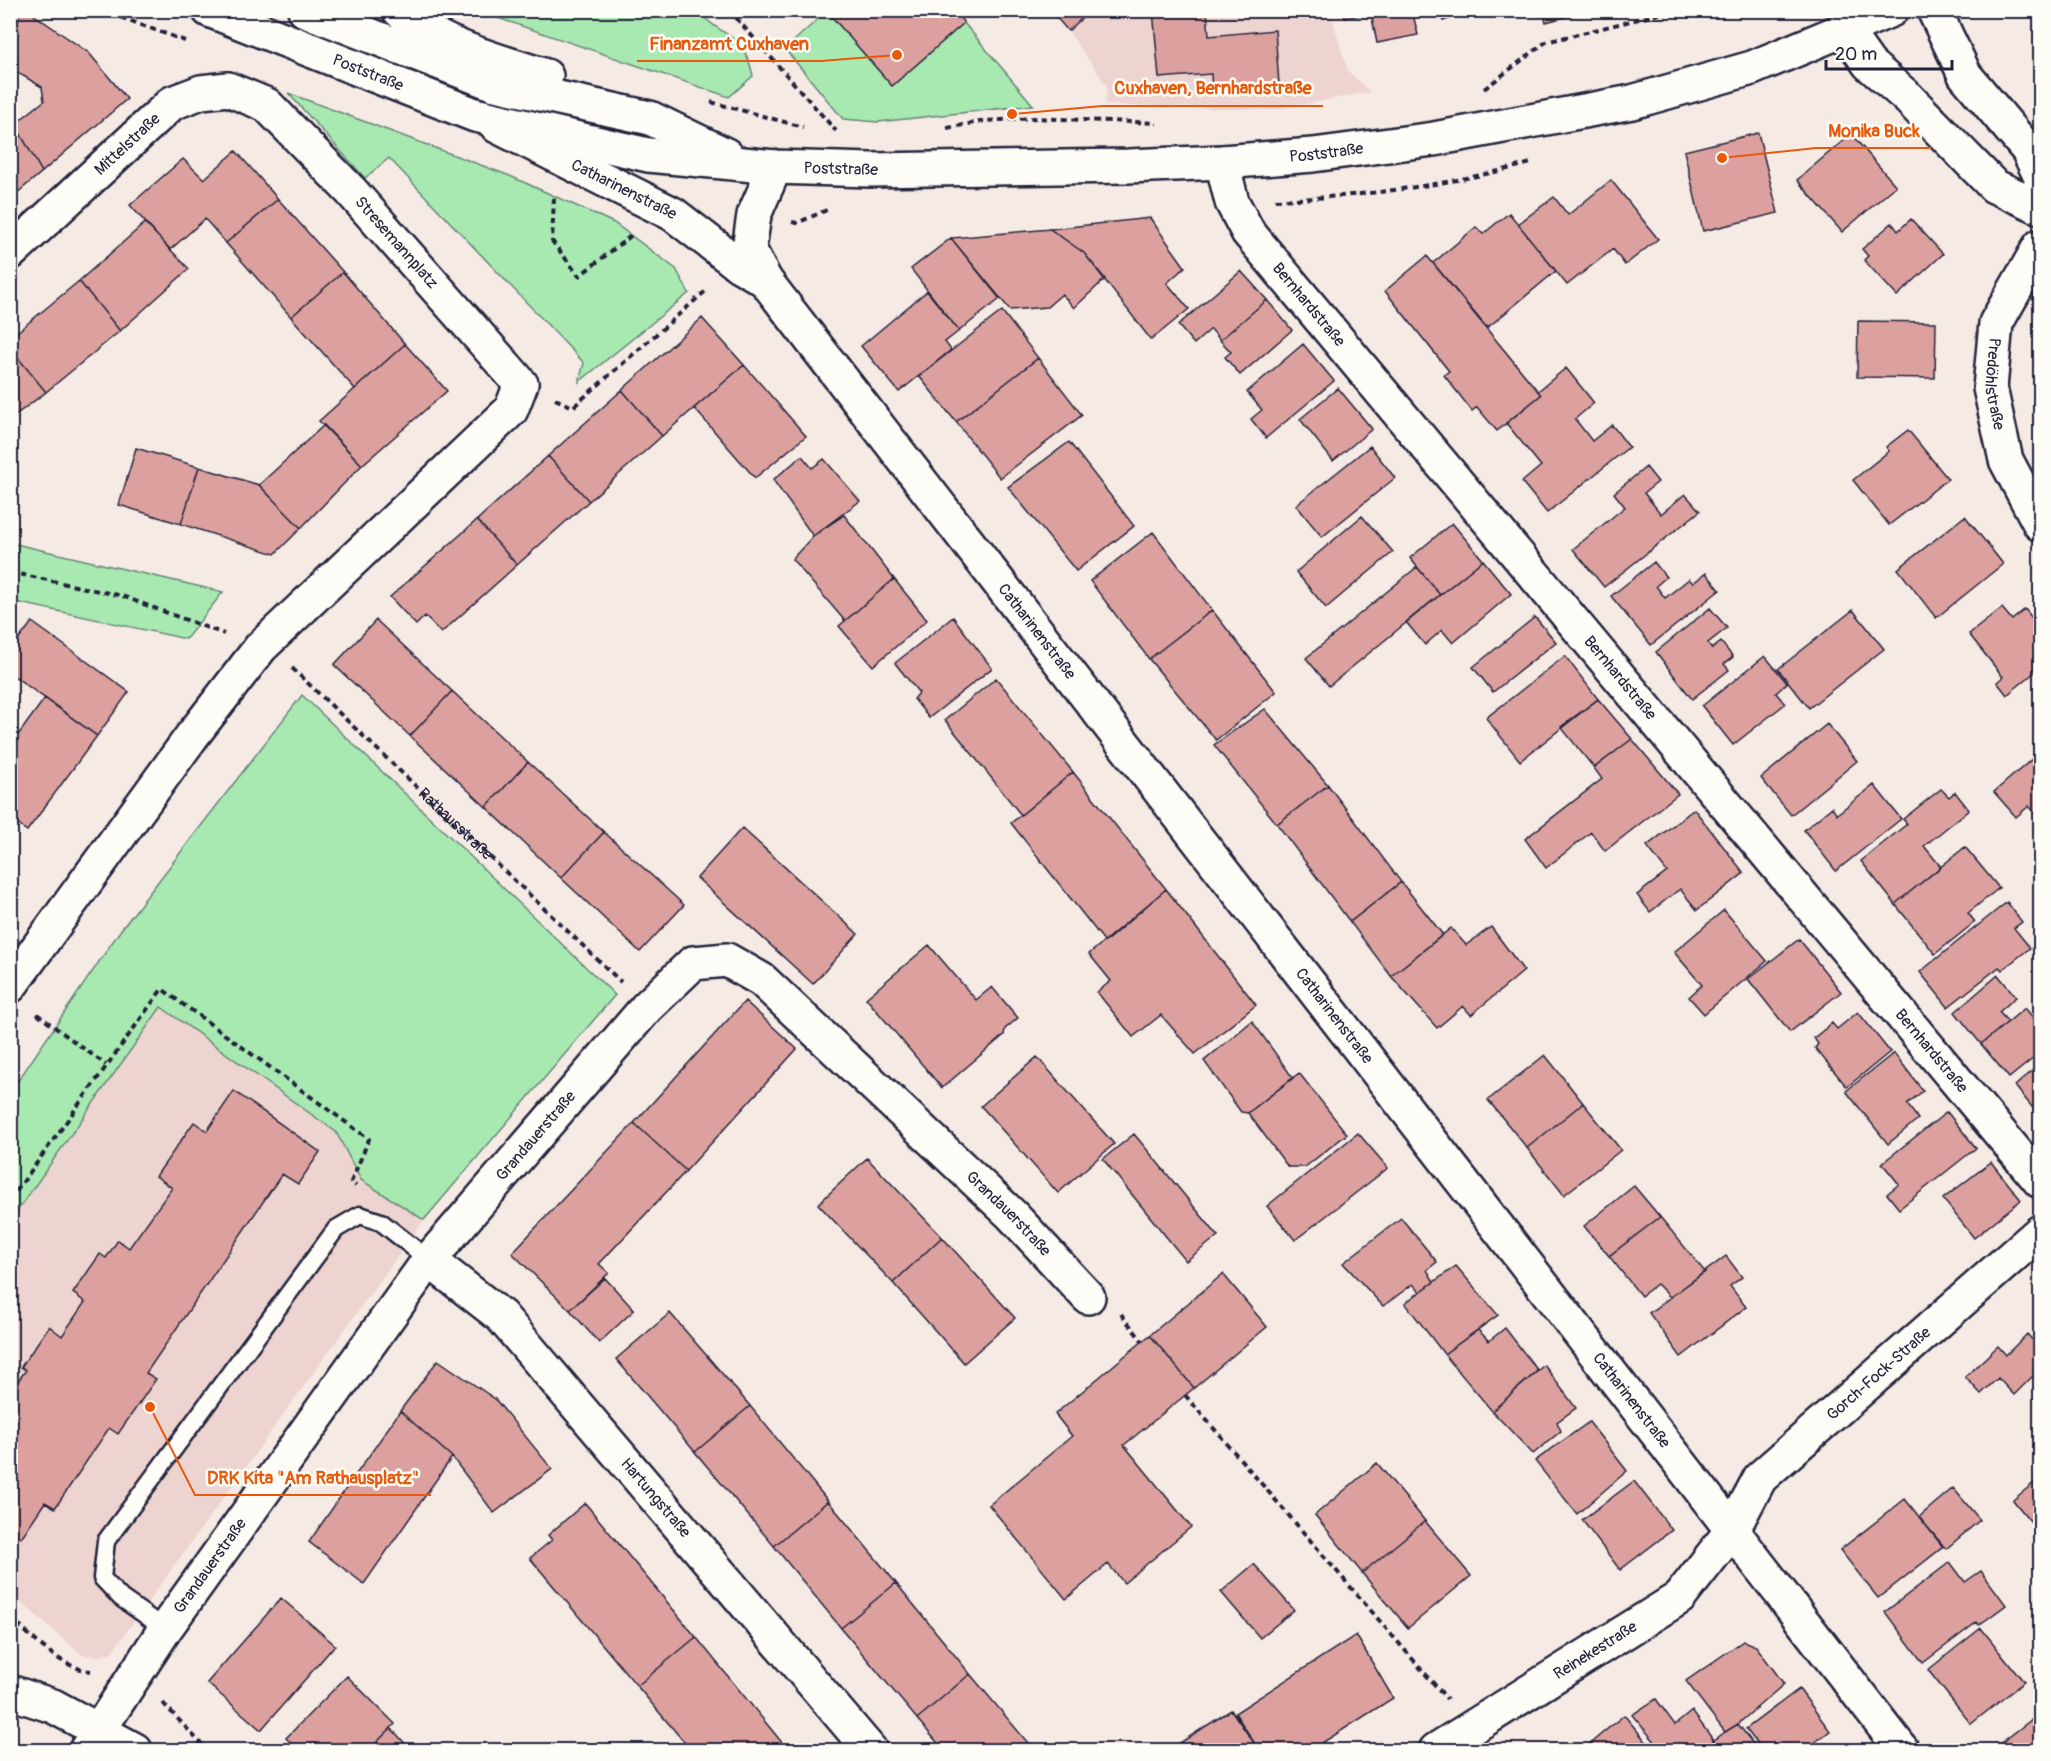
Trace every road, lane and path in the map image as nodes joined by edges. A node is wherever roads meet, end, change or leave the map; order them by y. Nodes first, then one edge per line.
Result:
1 (209, 10) edge
2 (303, 10) edge
3 (399, 10) edge
4 (729, 10) edge
5 (1675, 10) edge
6 (1892, 10) edge
7 (1934, 10) edge
8 (341, 17) edge
9 (1845, 30) junction
10 (283, 39) junction
11 (1481, 91) dead end
12 (267, 105) joint
13 (475, 115) junction
14 (650, 118) junction
15 (1163, 123) dead end
16 (940, 129) dead end
17 (840, 136) dead end
18 (1222, 162) junction
19 (741, 163) junction
20 (775, 167) junction
21 (2040, 175) edge
22 (554, 196) dead end
23 (2040, 207) edge
24 (636, 232) dead end
25 (2040, 246) edge
26 (10, 253) edge
27 (765, 280) junction
28 (714, 283) dead end
29 (521, 384) junction
30 (2040, 524) edge
31 (10, 572) edge
32 (261, 647) junction
33 (20, 997) edge
34 (647, 1007) junction
35 (106, 1065) junction
36 (2040, 1181) edge
37 (360, 1188) dead end
38 (10, 1200) edge
39 (2040, 1232) edge
40 (429, 1260) junction
41 (1088, 1297) dead end
42 (1185, 1395) dead end
43 (1733, 1529) junction
44 (10, 1617) edge
45 (165, 1629) junction
46 (128, 1686) junction
47 (10, 1692) edge
48 (1473, 1728) junction
49 (94, 1740) edge
50 (135, 1750) edge
51 (207, 1750) edge
52 (870, 1750) edge
53 (1436, 1750) edge
54 (1902, 1750) edge

1 - 10 street, Poststraße
2 - 8 street, Poststraße
2 - 10 street
3 - 14 street
4 - 17 path
5 - 11 path
6 - 9 street, Poststraße
7 - 21 street
8 - 10 street
8 - 14 street, Poststraße
9 - 18 street, Poststraße
9 - 23 street
10 - 13 street, Poststraße
12 - 26 street, Mittelstraße
12 - 29 street, Stresemannplatz
13 - 19 street, Poststraße
13 - 27 street, Catharinenstraße
14 - 19 street, Poststraße
15 - 16 path
18 - 20 street, Poststraße
18 - 36 street, Bernhardstraße
19 - 20 street, Poststraße
20 - 27 street, Catharinenstraße
22 - 24 path
25 - 30 street, Predöhlstraße
27 - 43 street, Catharinenstraße
28 - 29 path
29 - 32 street
31 - 32 path, Rathausstraße
32 - 33 street
32 - 34 path, Rathausstraße
33 - 35 path
34 - 40 street, Grandauerstraße
34 - 41 street, Grandauerstraße
35 - 37 path
35 - 38 path
39 - 43 street, Gorch-Fock-Straße
40 - 45 street, Grandauerstraße
40 - 45 lane
40 - 52 street, Hartungstraße
42 - 48 path
43 - 48 street, Reinekestraße
43 - 54 street, Catharinenstraße
44 - 46 path
45 - 46 street, Grandauerstraße
46 - 49 street, Grandauerstraße
46 - 51 path
47 - 49 street
48 - 53 street, Reinekestraße
49 - 50 street

